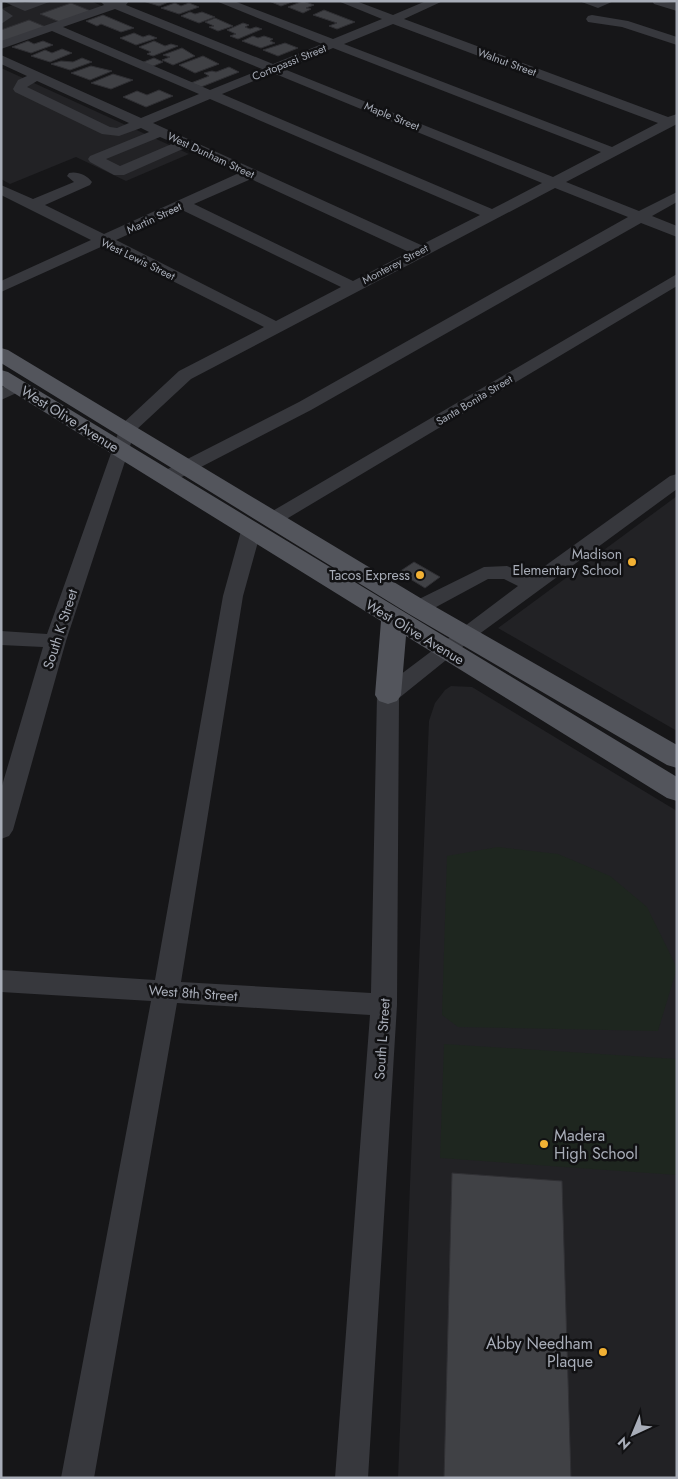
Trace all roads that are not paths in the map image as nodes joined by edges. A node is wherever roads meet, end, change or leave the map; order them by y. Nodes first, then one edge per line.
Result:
1 (8, 1) edge
2 (46, 1) edge
3 (82, 1) edge
4 (222, 1) edge
5 (344, 1) edge
6 (437, 1) edge
7 (584, 1) edge
8 (608, 1) edge
9 (658, 1) edge
10 (112, 4) edge
11 (677, 7) edge
12 (1, 12) edge
13 (393, 19) junction
14 (592, 19) dead end
15 (1, 20) edge
16 (52, 27) junction
17 (677, 41) edge
18 (334, 44) junction
19 (1, 45) edge
20 (2, 60) edge
21 (275, 68) junction
22 (38, 76) junction
23 (210, 95) junction
24 (85, 97) junction
25 (58, 108) junction
26 (142, 123) junction
27 (670, 126) edge
28 (161, 132) junction
29 (186, 143) junction
30 (613, 152) junction
31 (251, 174) junction
32 (74, 176) dead end
33 (554, 183) junction
34 (1, 189) edge
35 (677, 196) edge
36 (182, 204) junction
37 (32, 205) junction
38 (491, 214) junction
39 (640, 217) junction
40 (677, 232) edge
41 (102, 241) junction
42 (421, 251) junction
43 (677, 279) edge
44 (6, 280) edge
45 (353, 287) junction
46 (276, 328) junction
47 (1, 354) edge
48 (6, 386) edge
49 (123, 440) junction
50 (176, 473) junction
51 (677, 480) edge
52 (261, 526) junction
53 (533, 585) junction
54 (418, 608) junction
55 (394, 619) junction
56 (1, 638) edge
57 (55, 641) junction
58 (454, 643) junction
59 (388, 695) junction
60 (677, 758) edge
61 (677, 791) edge
62 (1, 830) edge
63 (1, 981) edge
64 (166, 991) junction
65 (384, 1005) junction
66 (77, 1478) edge
67 (351, 1478) edge

1 - 2 street
3 - 10 street, Maple Street
4 - 18 street
5 - 13 street, Walnut Street
6 - 13 street, Cortopassi Street
7 - 8 street
9 - 11 street
10 - 16 street
10 - 21 street, Maple Street
12 - 15 street
13 - 18 street, Cortopassi Street
13 - 27 street, Walnut Street
14 - 17 street
16 - 19 street
16 - 23 street
18 - 21 street, Cortopassi Street
18 - 30 street
20 - 22 street, West Dunham Street
21 - 23 street, Cortopassi Street
21 - 33 street, Maple Street
22 - 24 street, West Dunham Street
22 - 25 street, Cortopassi Street
23 - 26 street, Cortopassi Street
23 - 38 street
24 - 25 street
24 - 26 street, West Dunham Street
25 - 26 street, Cortopassi Street
26 - 28 street, West Dunham Street
27 - 30 street, Monterey Street
28 - 29 street, West Dunham Street
28 - 29 street
29 - 31 street, West Dunham Street
30 - 33 street, Monterey Street
31 - 36 street, Martin Street
31 - 42 street, West Dunham Street
32 - 37 street
33 - 38 street, Monterey Street
33 - 39 street, Maple Street
34 - 37 street, West Lewis Street
35 - 39 street
36 - 41 street, Martin Street
36 - 45 street
37 - 41 street, West Lewis Street
38 - 42 street, Monterey Street
39 - 40 street, Maple Street
39 - 50 street
41 - 44 street, Martin Street
41 - 46 street, West Lewis Street
42 - 45 street, Monterey Street
43 - 52 street, Santa Bonita Street
45 - 46 street, Monterey Street
46 - 49 street, Monterey Street
47 - 49 main road, West Olive Avenue
48 - 49 main road, West Olive Avenue
49 - 50 main road, West Olive Avenue
49 - 57 street, South K Street
50 - 52 main road, West Olive Avenue
51 - 53 street
52 - 54 main road, West Olive Avenue
52 - 55 main road, West Olive Avenue
52 - 64 street
53 - 54 street
53 - 58 street
54 - 58 main road, West Olive Avenue
55 - 58 main road, West Olive Avenue
55 - 59 main road
56 - 57 street
57 - 62 street, South K Street
58 - 59 street
58 - 60 main road, West Olive Avenue
58 - 61 main road, West Olive Avenue
59 - 65 street, South L Street
63 - 64 street, West 8th Street
64 - 65 street, West 8th Street
64 - 66 street
65 - 67 street, South L Street

